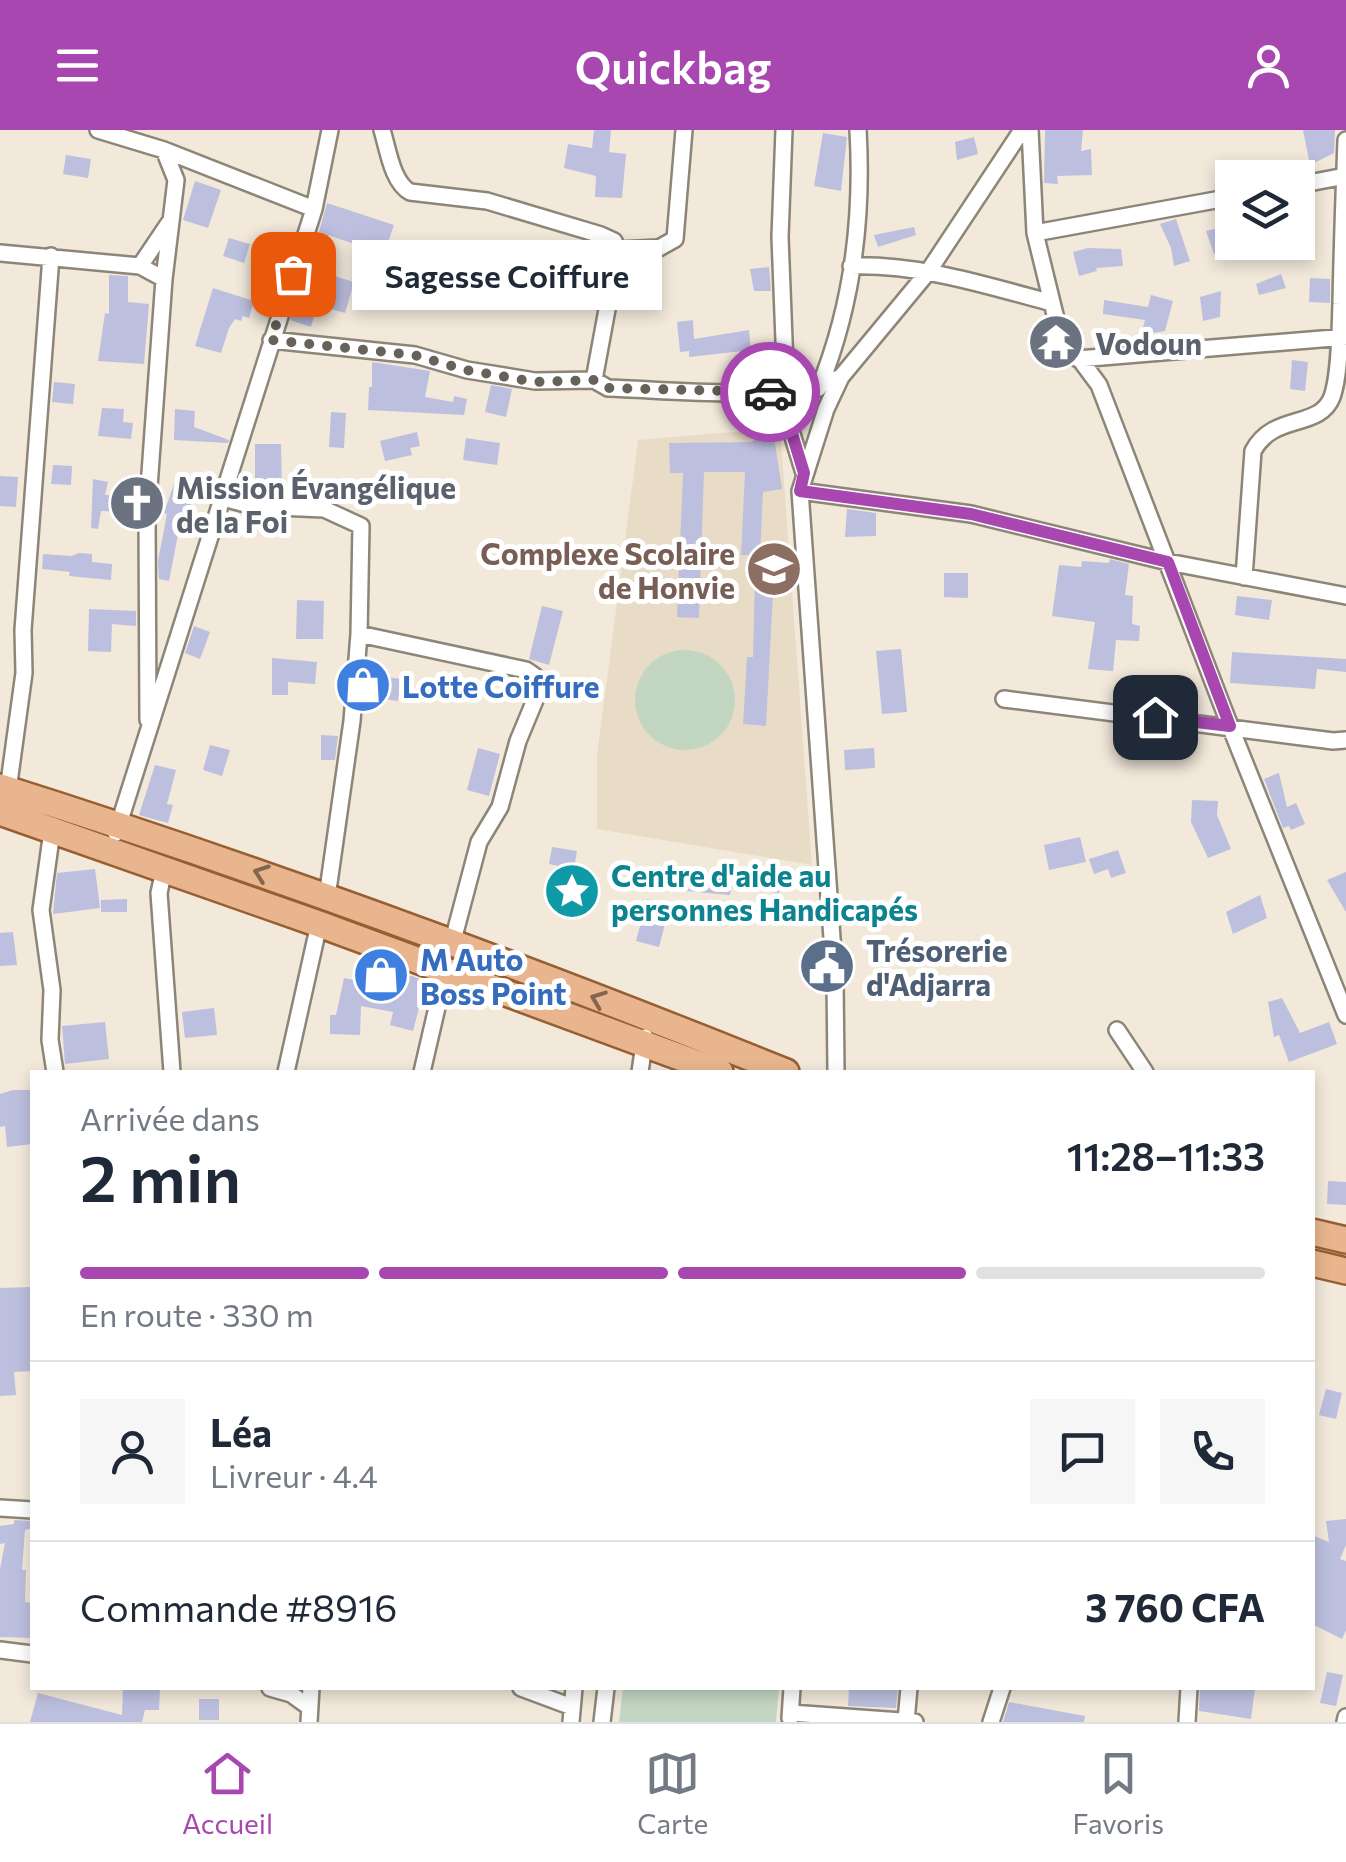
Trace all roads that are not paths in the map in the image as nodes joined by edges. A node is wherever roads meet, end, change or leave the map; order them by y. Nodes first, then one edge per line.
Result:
1 (98, 130) edge
2 (330, 130) edge
3 (382, 130) edge
4 (684, 130) edge
5 (784, 130) edge
6 (858, 130) edge
7 (1022, 130) edge
8 (1030, 130) edge
9 (1346, 140) edge
10 (164, 150) junction
11 (204, 165) junction
12 (1345, 176) edge
13 (176, 180) junction
14 (1315, 182) edge
15 (1215, 200) edge
16 (314, 209) junction
17 (169, 223) junction
18 (1035, 233) junction
19 (618, 250) junction
20 (0, 253) edge
21 (51, 256) junction
22 (140, 266) junction
23 (850, 266) junction
24 (928, 272) junction
25 (164, 280) junction
26 (1052, 303) junction
27 (1343, 337) edge
28 (271, 340) junction
29 (1078, 359) junction
30 (841, 378) junction
31 (594, 380) junction
32 (819, 388) junction
33 (786, 392) junction
34 (804, 473) junction
35 (800, 491) junction
36 (222, 498) junction
37 (1168, 562) junction
38 (1244, 577) junction
39 (1346, 596) edge
40 (360, 634) junction
41 (1004, 699) dead end
42 (1230, 726) junction
43 (148, 734) junction
44 (1346, 740) edge
45 (3, 796) edge
46 (119, 823) junction
47 (52, 831) junction
48 (110, 851) junction
49 (164, 870) junction
50 (328, 896) junction
51 (319, 924) junction
52 (452, 944) junction
53 (445, 974) junction
54 (1346, 1015) edge
55 (1117, 1030) dead end
56 (647, 1031) junction
57 (688, 1056) edge
58 (55, 1070) edge
59 (172, 1070) edge
60 (286, 1070) edge
61 (422, 1070) edge
62 (640, 1070) edge
63 (716, 1070) edge
64 (774, 1070) edge
65 (836, 1070) edge
66 (1144, 1070) edge
67 (1315, 1233) edge
68 (1346, 1240) edge
69 (1315, 1264) edge
70 (1346, 1271) edge
71 (0, 1508) edge
72 (30, 1510) edge
73 (0, 1650) edge
74 (30, 1654) edge
75 (277, 1690) edge
76 (524, 1690) edge
77 (606, 1690) edge
78 (792, 1690) edge
79 (909, 1690) edge
80 (1001, 1690) edge
81 (1189, 1690) edge
82 (309, 1714) edge
83 (572, 1714) edge
84 (790, 1717) edge
85 (906, 1721) edge
86 (602, 1722) edge
87 (915, 1722) edge
88 (991, 1722) edge
89 (1187, 1722) edge

1 - 10 street
2 - 16 street
3 - 19 street
4 - 19 street
5 - 33 street
6 - 23 street
7 - 24 street
8 - 18 street
9 - 12 street
10 - 11 street
10 - 13 street
11 - 13 street
11 - 16 street
12 - 14 street
12 - 27 street
13 - 17 street
15 - 18 street
16 - 28 street
17 - 22 street
17 - 25 street
18 - 26 street
19 - 31 street
20 - 21 street
21 - 22 street
21 - 45 street
22 - 25 street
23 - 24 street
23 - 32 street
24 - 26 street
24 - 30 street
25 - 43 street
26 - 29 street
27 - 29 street
27 - 38 street
28 - 31 street
28 - 36 street
29 - 37 street
30 - 32 street
30 - 34 street
31 - 33 street
32 - 33 street
33 - 34 street
34 - 35 street
35 - 37 street
35 - 65 street
36 - 40 street
36 - 43 street
37 - 38 street
37 - 42 street
38 - 39 street
40 - 50 street
40 - 52 street
41 - 42 street
42 - 44 street
42 - 54 street
43 - 46 street
45 - 46 main road
45 - 47 main road
46 - 48 street
50 -> 46 main road
47 - 48 main road
47 - 58 street
48 - 49 main road
49 - 51 main road
49 - 59 street
50 - 52 main road
51 - 53 main road
51 - 60 street
56 -> 52 main road
53 - 56 main road
53 - 61 street
55 - 66 street
56 - 57 main road
56 - 62 street
57 - 63 main road
57 - 64 main road
67 - 68 main road
69 - 70 main road
71 - 72 street
73 - 74 street
75 - 82 street
76 - 83 street
77 - 86 street
78 - 84 street
79 - 85 street
80 - 88 street
81 - 89 street
84 - 85 street
85 - 87 street

